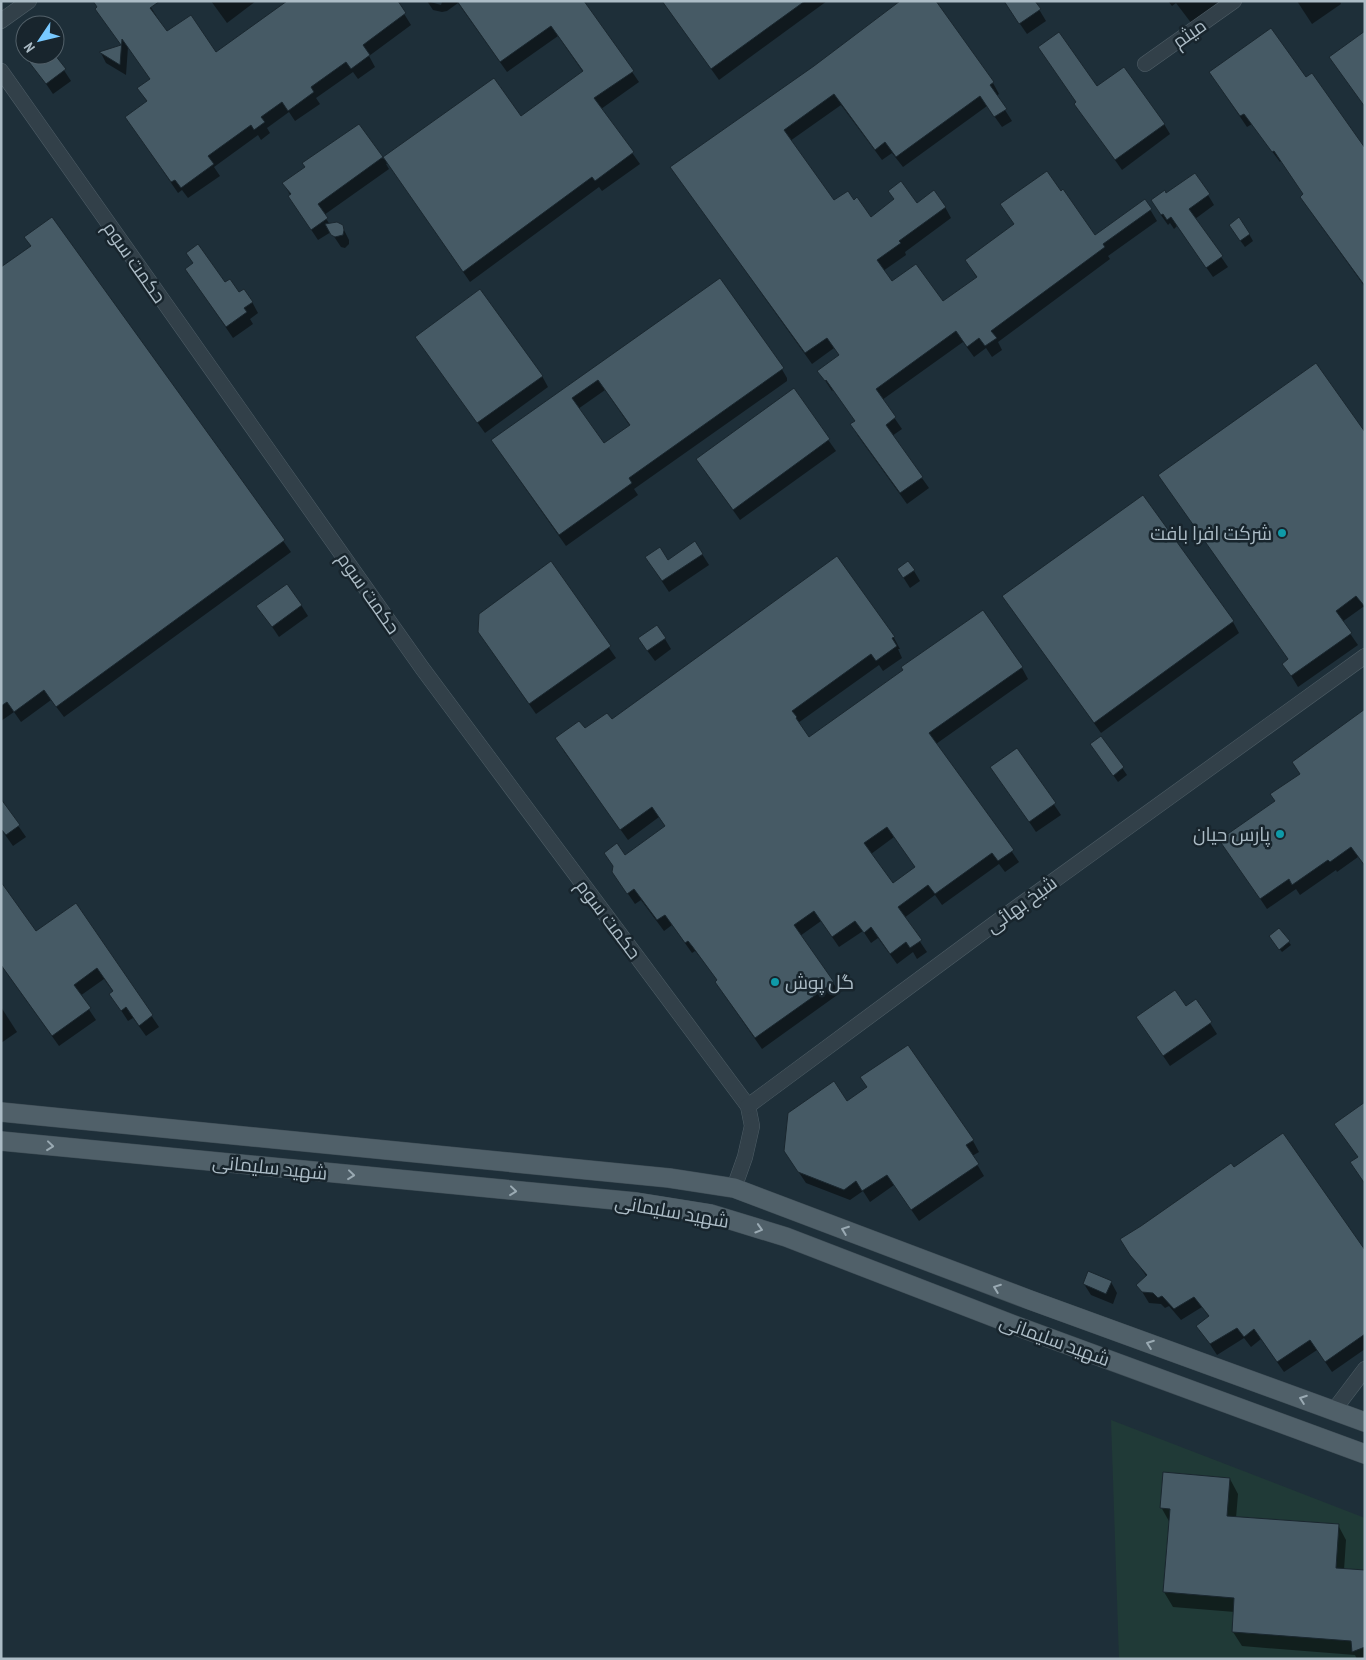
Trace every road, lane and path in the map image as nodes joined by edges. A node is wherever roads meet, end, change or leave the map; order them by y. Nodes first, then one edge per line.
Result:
1 (29, 1) edge
2 (1234, 1) edge
3 (1, 21) edge
4 (1145, 64) dead end
5 (1, 71) edge
6 (1365, 656) edge
7 (748, 1106) junction
8 (1, 1112) edge
9 (1, 1141) edge
10 (734, 1188) junction
11 (1365, 1368) edge
12 (1334, 1410) junction
13 (1365, 1422) edge
14 (1365, 1454) edge

1 - 3 street
2 - 4 street, میثم
5 - 7 street, حکمت سوم
6 - 7 street, شیخ بهائی
7 - 10 street
8 - 10 main road, شهید سلیمانی
9 -> 14 main road, شهید سلیمانی
12 -> 10 main road, شهید سلیمانی
11 - 12 street
12 - 13 main road, شهید سلیمانی

